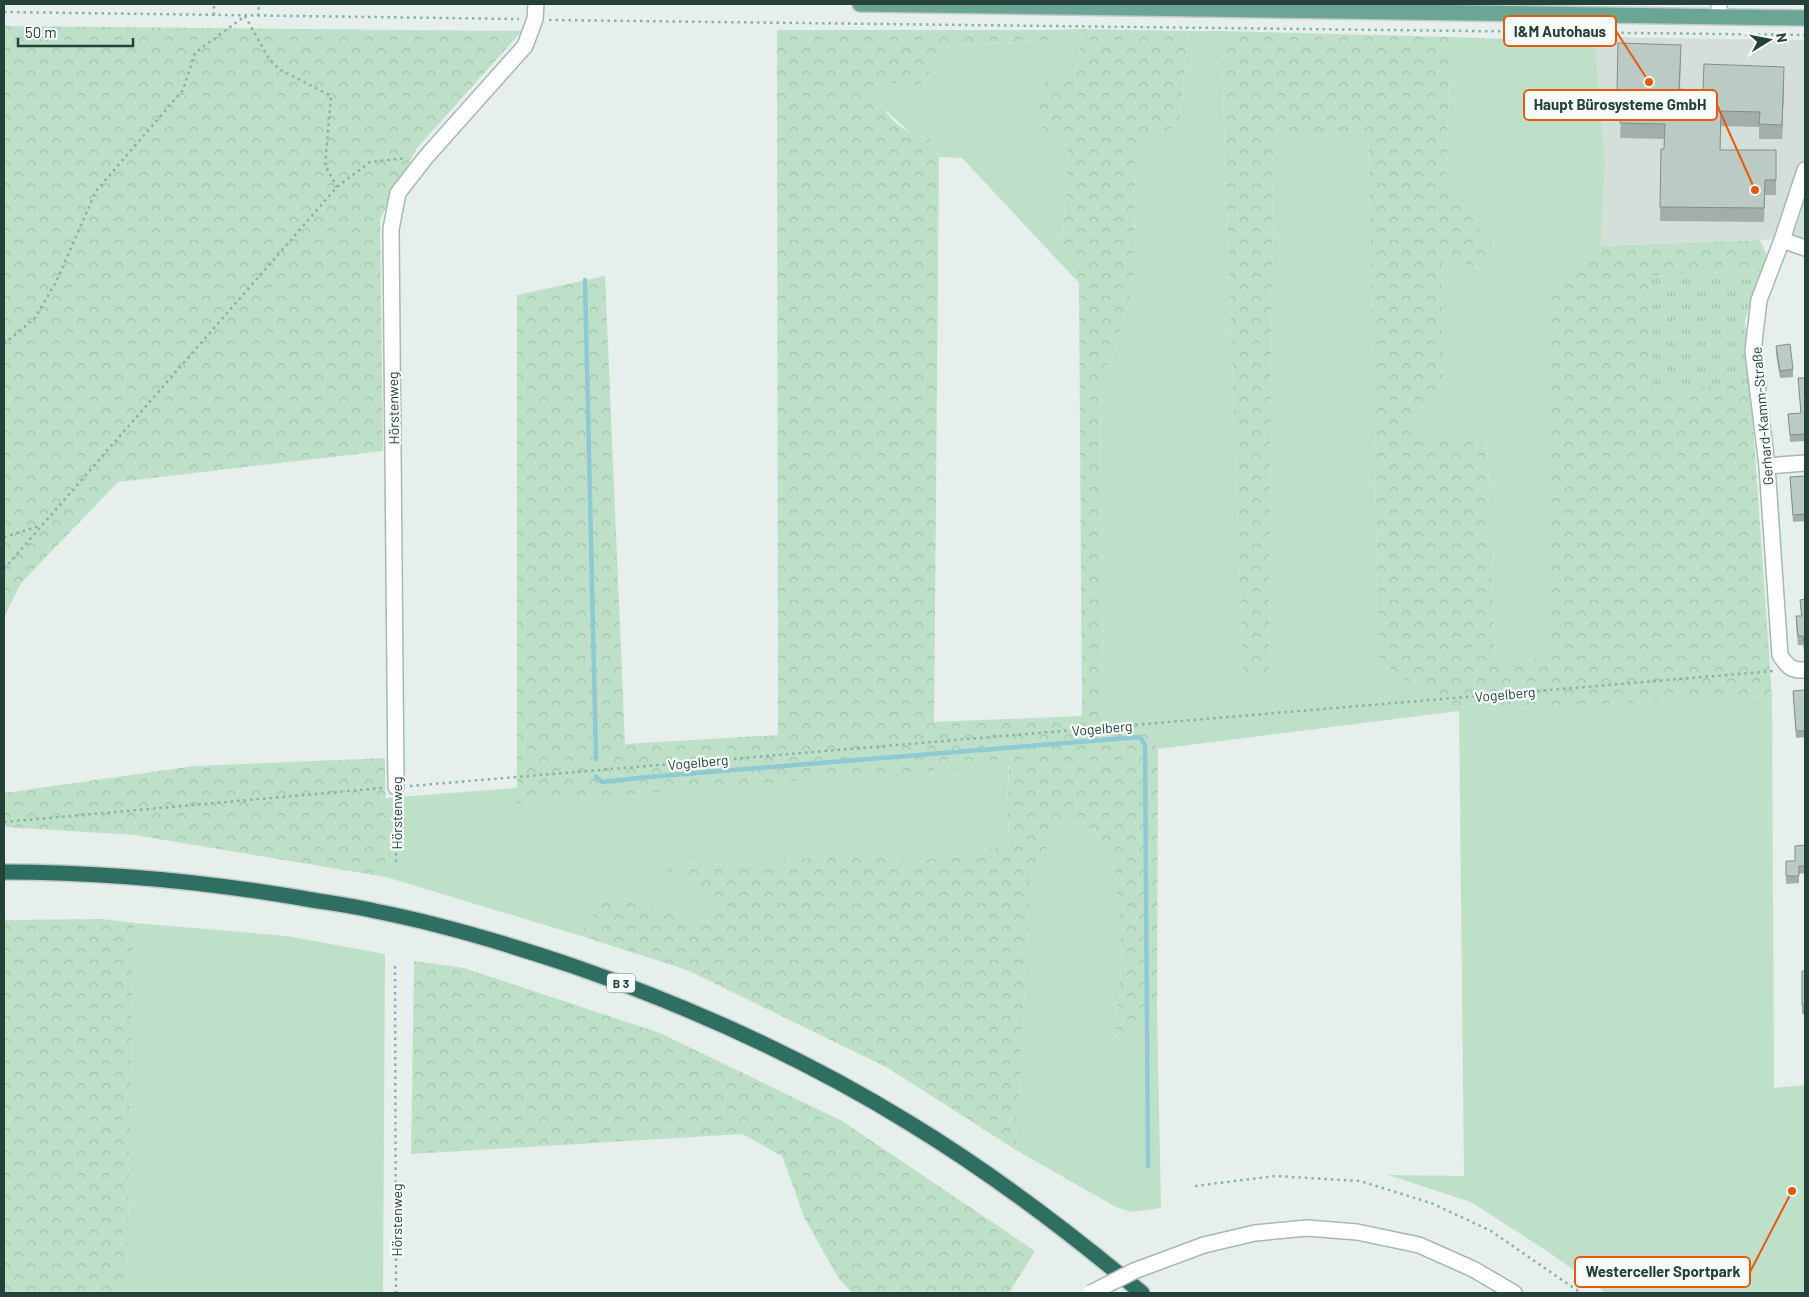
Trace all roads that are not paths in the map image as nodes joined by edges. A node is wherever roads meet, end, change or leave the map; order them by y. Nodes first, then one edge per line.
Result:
1 (536, 4) edge
2 (860, 4) edge
3 (1090, 6) edge
4 (1109, 6) edge
5 (1719, 10) edge
6 (1805, 18) edge
7 (1805, 172) edge
8 (1782, 240) junction
9 (1805, 248) edge
10 (1805, 463) edge
11 (1767, 466) junction
12 (1805, 670) edge
13 (396, 787) road end
14 (4, 872) edge
15 (1091, 1293) edge
16 (1142, 1293) edge
17 (1514, 1293) edge

1 - 13 street, Hörstenweg
2 - 3 main road
3 - 4 main road
4 - 5 main road
5 - 6 main road
7 - 8 street, Gerhard-Kamm-Straße
8 - 9 street
8 - 11 street, Gerhard-Kamm-Straße
10 - 11 street
11 - 12 street, Gerhard-Kamm-Straße
14 - 16 highway, B 3
15 - 17 street, bridge

